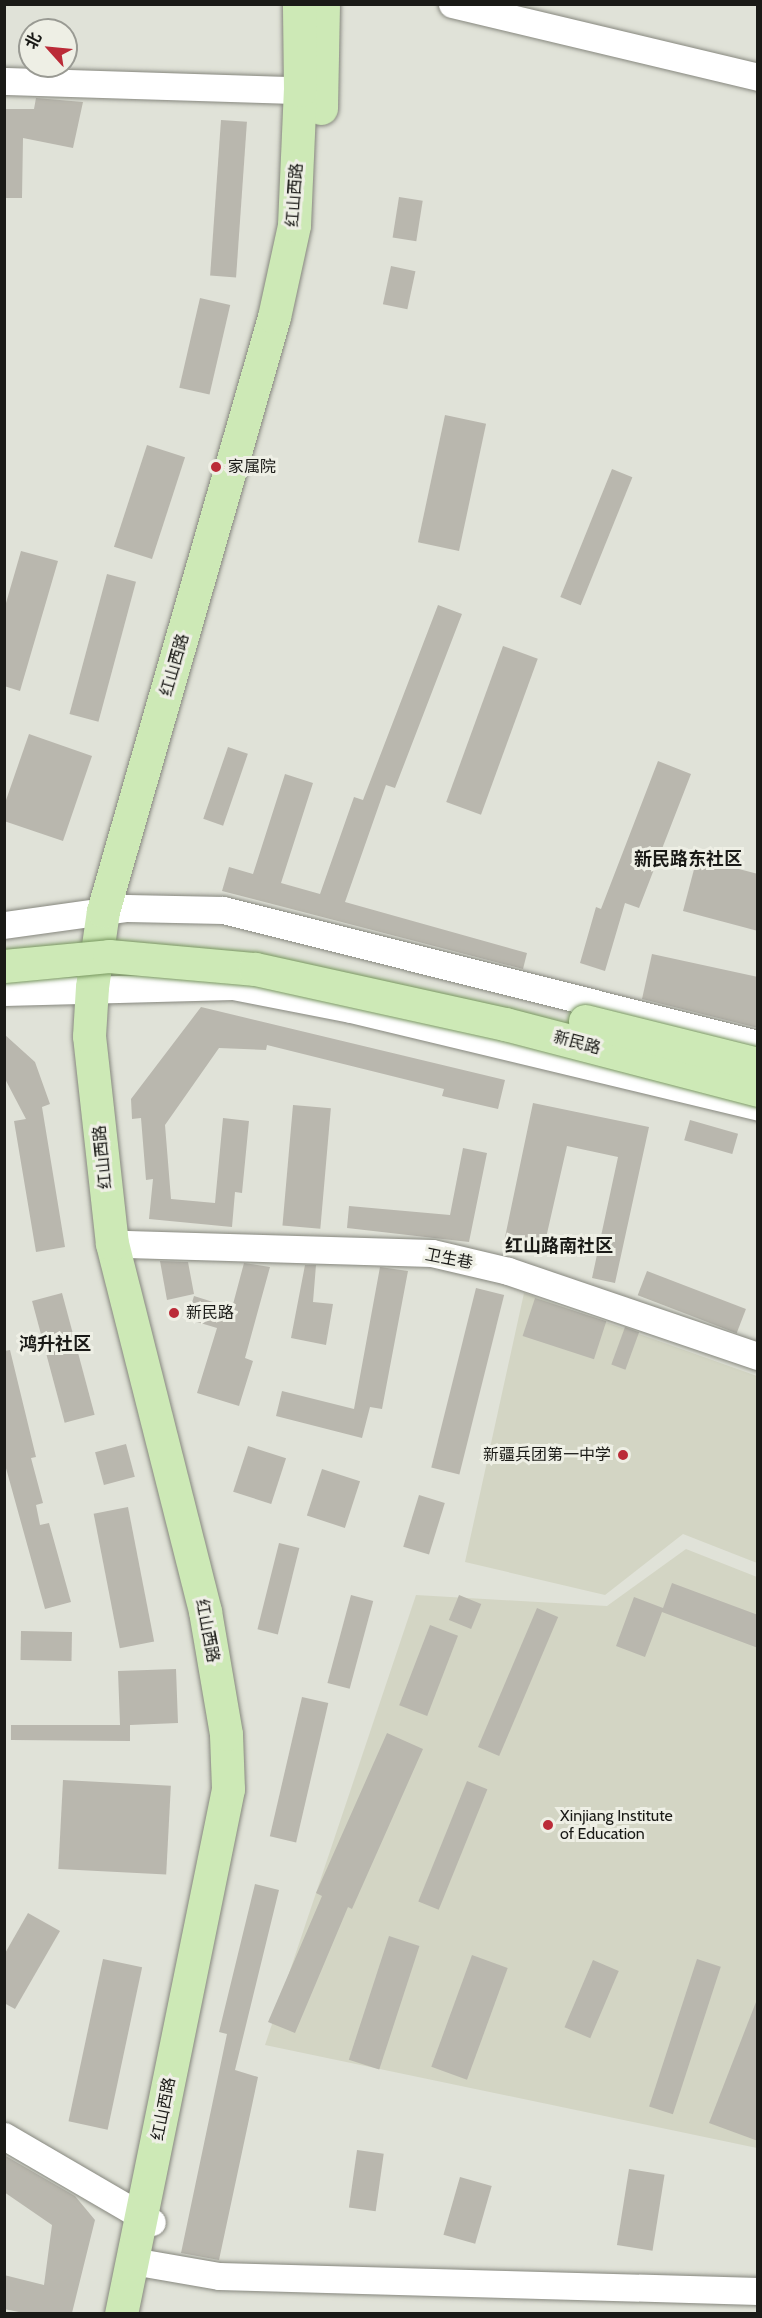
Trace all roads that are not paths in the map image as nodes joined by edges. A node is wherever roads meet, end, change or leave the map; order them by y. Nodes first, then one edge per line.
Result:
1 (299, 4) edge
2 (323, 4) edge
3 (452, 4) edge
4 (758, 77) edge
5 (4, 81) edge
6 (311, 90) junction
7 (115, 910) junction
8 (4, 925) edge
9 (4, 943) edge
10 (4, 966) edge
11 (103, 986) junction
12 (4, 992) edge
13 (758, 1044) edge
14 (758, 1064) edge
15 (758, 1090) edge
16 (758, 1107) edge
17 (127, 1244) junction
18 (758, 1356) edge
19 (4, 2136) edge
20 (148, 2219) junction
21 (144, 2263) junction
22 (758, 2291) edge
23 (121, 2313) edge
24 (134, 2313) edge

1 - 6 main road, 红山西路
2 - 6 main road, 红山西路
3 - 4 street
5 - 6 street
6 - 7 main road, 红山西路
7 - 8 street
7 - 11 main road, 红山西路
7 - 13 street
9 - 14 main road, 新民路, bridge
10 - 15 main road, 新民路, bridge
11 - 12 street
11 - 16 street
11 - 17 main road, 红山西路
11 - 20 main road, 红山西路
17 - 18 street, 卫生巷
17 - 20 main road, 红山西路
19 - 20 street
20 - 21 main road, 红山西路
20 - 23 main road, 红山西路
21 - 22 street
21 - 24 main road, 红山西路

